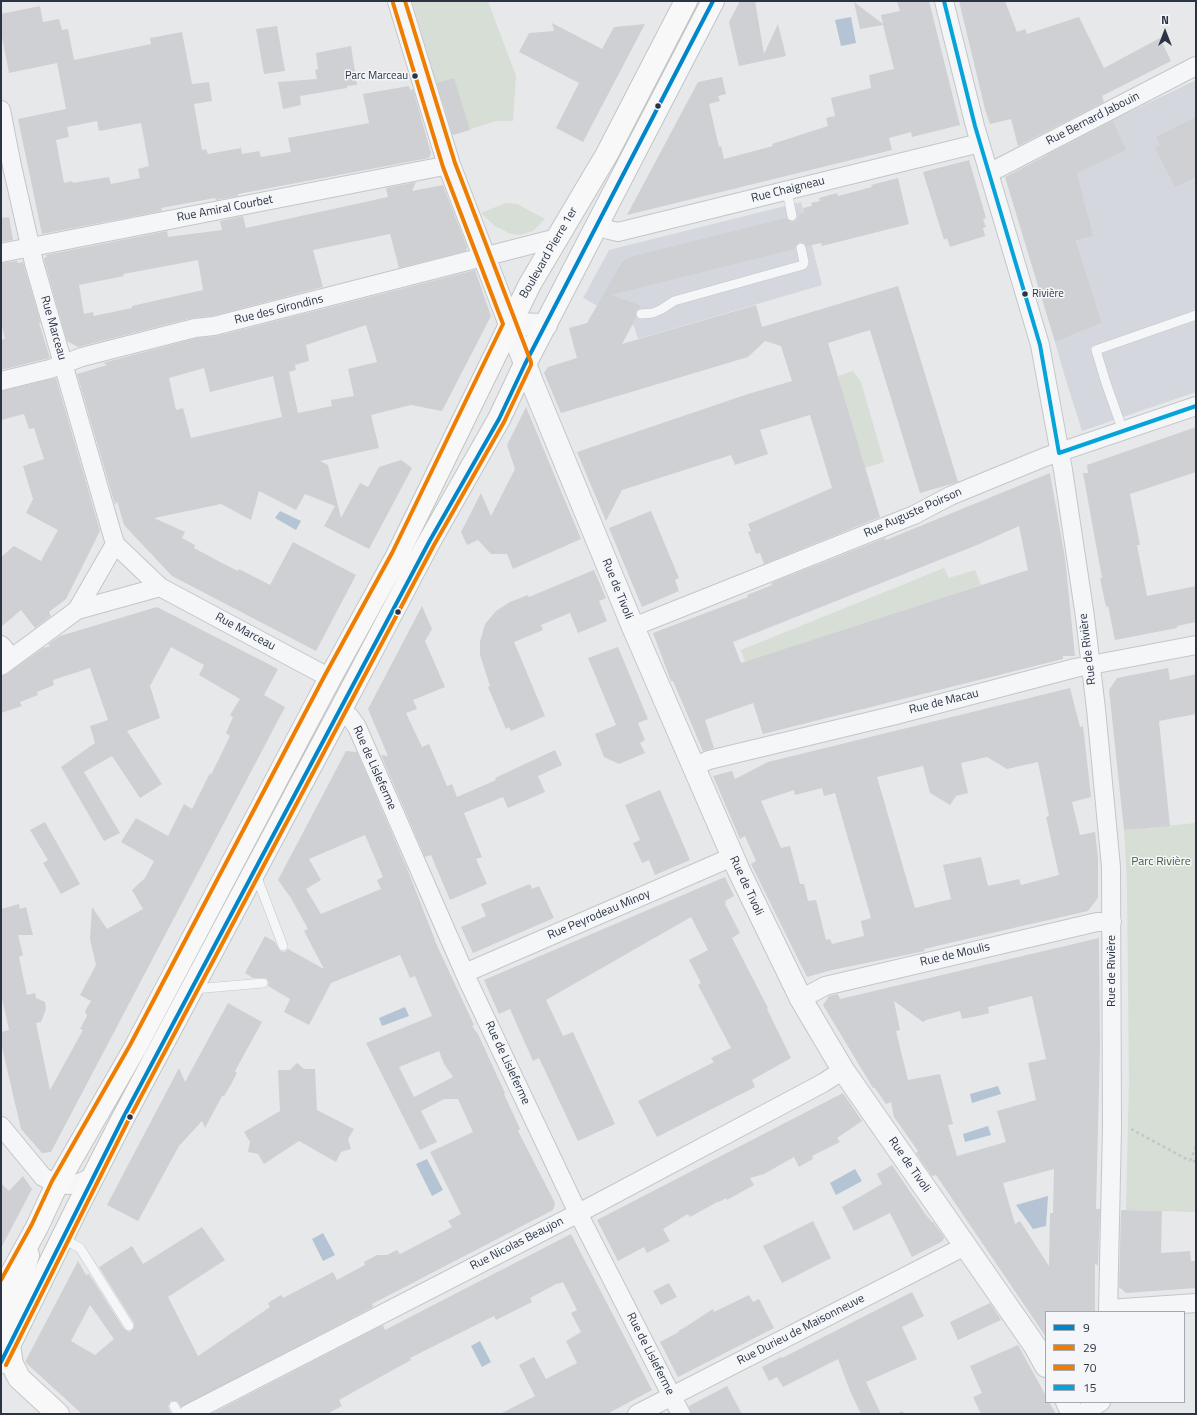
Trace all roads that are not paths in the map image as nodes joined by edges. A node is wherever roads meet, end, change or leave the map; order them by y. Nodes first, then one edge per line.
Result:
1 (399, 1) edge
2 (686, 1) edge
3 (713, 1) edge
4 (944, 1) edge
5 (1196, 66) edge
6 (1, 110) edge
7 (980, 143) junction
8 (449, 165) junction
9 (989, 173) junction
10 (786, 191) junction
11 (792, 216) dead end
12 (598, 224) junction
13 (557, 238) junction
14 (30, 248) junction
15 (801, 248) dead end
16 (1, 253) edge
17 (484, 257) junction
18 (641, 314) dead end
19 (1196, 315) edge
20 (510, 324) junction
21 (546, 326) junction
22 (525, 364) junction
23 (63, 365) junction
24 (1, 381) edge
25 (1196, 406) edge
26 (1123, 431) junction
27 (1060, 453) junction
28 (115, 544) junction
29 (160, 587) junction
30 (77, 610) junction
31 (633, 627) junction
32 (1196, 645) edge
33 (5, 657) edge
34 (1090, 665) junction
35 (330, 678) junction
36 (340, 711) junction
37 (693, 767) junction
38 (732, 856) junction
39 (255, 872) junction
40 (1112, 922) junction
41 (283, 946) dead end
42 (465, 973) junction
43 (263, 983) dead end
44 (192, 989) junction
45 (801, 999) junction
46 (843, 1070) junction
47 (1, 1126) edge
48 (94, 1176) junction
49 (57, 1184) junction
50 (578, 1213) junction
51 (37, 1226) junction
52 (62, 1238) junction
53 (965, 1246) junction
54 (1, 1293) edge
55 (1196, 1303) edge
56 (1108, 1310) edge
57 (129, 1326) dead end
58 (5, 1354) edge
59 (1045, 1364) edge
60 (10, 1380) edge
61 (672, 1396) junction
62 (1068, 1403) edge
63 (1099, 1403) edge
64 (180, 1412) edge
65 (58, 1414) edge
66 (637, 1414) edge
67 (681, 1414) edge
68 (1073, 1414) edge
69 (1081, 1414) edge

1 - 8 street, Rue de Tivoli
2 - 13 main road, Boulevard Pierre 1er
3 - 12 main road
4 - 7 street, Rue de Rivière
5 - 9 street, Rue Bernard Jabouin
6 - 14 street, Rue Marceau
7 - 9 street, Rue de Rivière
7 - 10 street, Rue Chaigneau
8 - 14 street, Rue Amiral Courbet
8 - 17 street, Rue de Tivoli
9 - 27 street, Rue de Rivière
10 - 11 lane
10 - 12 street, Rue Chaigneau
12 - 21 main road
13 - 17 street, Rue des Girondins
13 - 20 main road, Boulevard Pierre 1er
14 - 16 street, Rue Amiral Courbet
14 - 23 street, Rue Marceau
15 - 18 lane
17 - 20 street, Rue de Tivoli
17 - 23 street, Rue des Girondins
19 - 26 lane
20 - 21 street
20 - 22 street, Rue de Tivoli
20 - 35 main road, Boulevard Pierre 1er
21 - 22 main road
22 - 31 street, Rue de Tivoli
22 - 36 main road
23 - 24 street, Rue des Girondins
23 - 28 street, Rue Marceau
25 - 26 street, Rue Auguste Poirson
26 - 27 street, Rue Auguste Poirson
27 - 31 street, Rue Auguste Poirson
27 - 34 street, Rue de Rivière
28 - 29 street, Rue Marceau
28 - 30 street
29 - 30 street
29 - 35 street, Rue Marceau
30 - 33 street
31 - 37 street, Rue de Tivoli
32 - 34 street, Rue de Macau
34 - 37 street, Rue de Macau
34 - 40 street, Rue de Rivière
35 - 49 main road, Boulevard Pierre 1er
36 - 39 main road
36 - 42 street, Rue de Lisleferme
37 - 38 street, Rue de Tivoli
38 - 42 street, Rue Peyrodeau Minoy
38 - 45 street, Rue de Tivoli
39 - 41 lane
39 - 44 main road
40 - 45 street, Rue de Moulis
40 - 56 street, Rue de Rivière
42 - 50 street, Rue de Lisleferme
43 - 44 lane
44 - 48 main road
45 - 46 street, Rue de Tivoli
46 - 50 street, Rue Nicolas Beaujon
46 - 53 street, Rue de Tivoli
47 - 49 street
48 - 49 street
48 - 52 main road
49 - 51 main road, Boulevard Pierre 1er
50 - 61 street, Rue de Lisleferme
50 - 64 street, Rue Nicolas Beaujon
51 - 54 main road, Boulevard Pierre 1er
51 - 58 main road
52 - 57 lane
52 - 58 main road
53 - 59 street, Rue de Tivoli
53 - 61 street, Rue Durieu de Maisonneuve
55 - 56 street
58 - 60 main road
60 - 65 main road
61 - 66 street, Rue Durieu de Maisonneuve
61 - 67 street, Rue de Lisleferme
62 - 68 street
63 - 69 street

